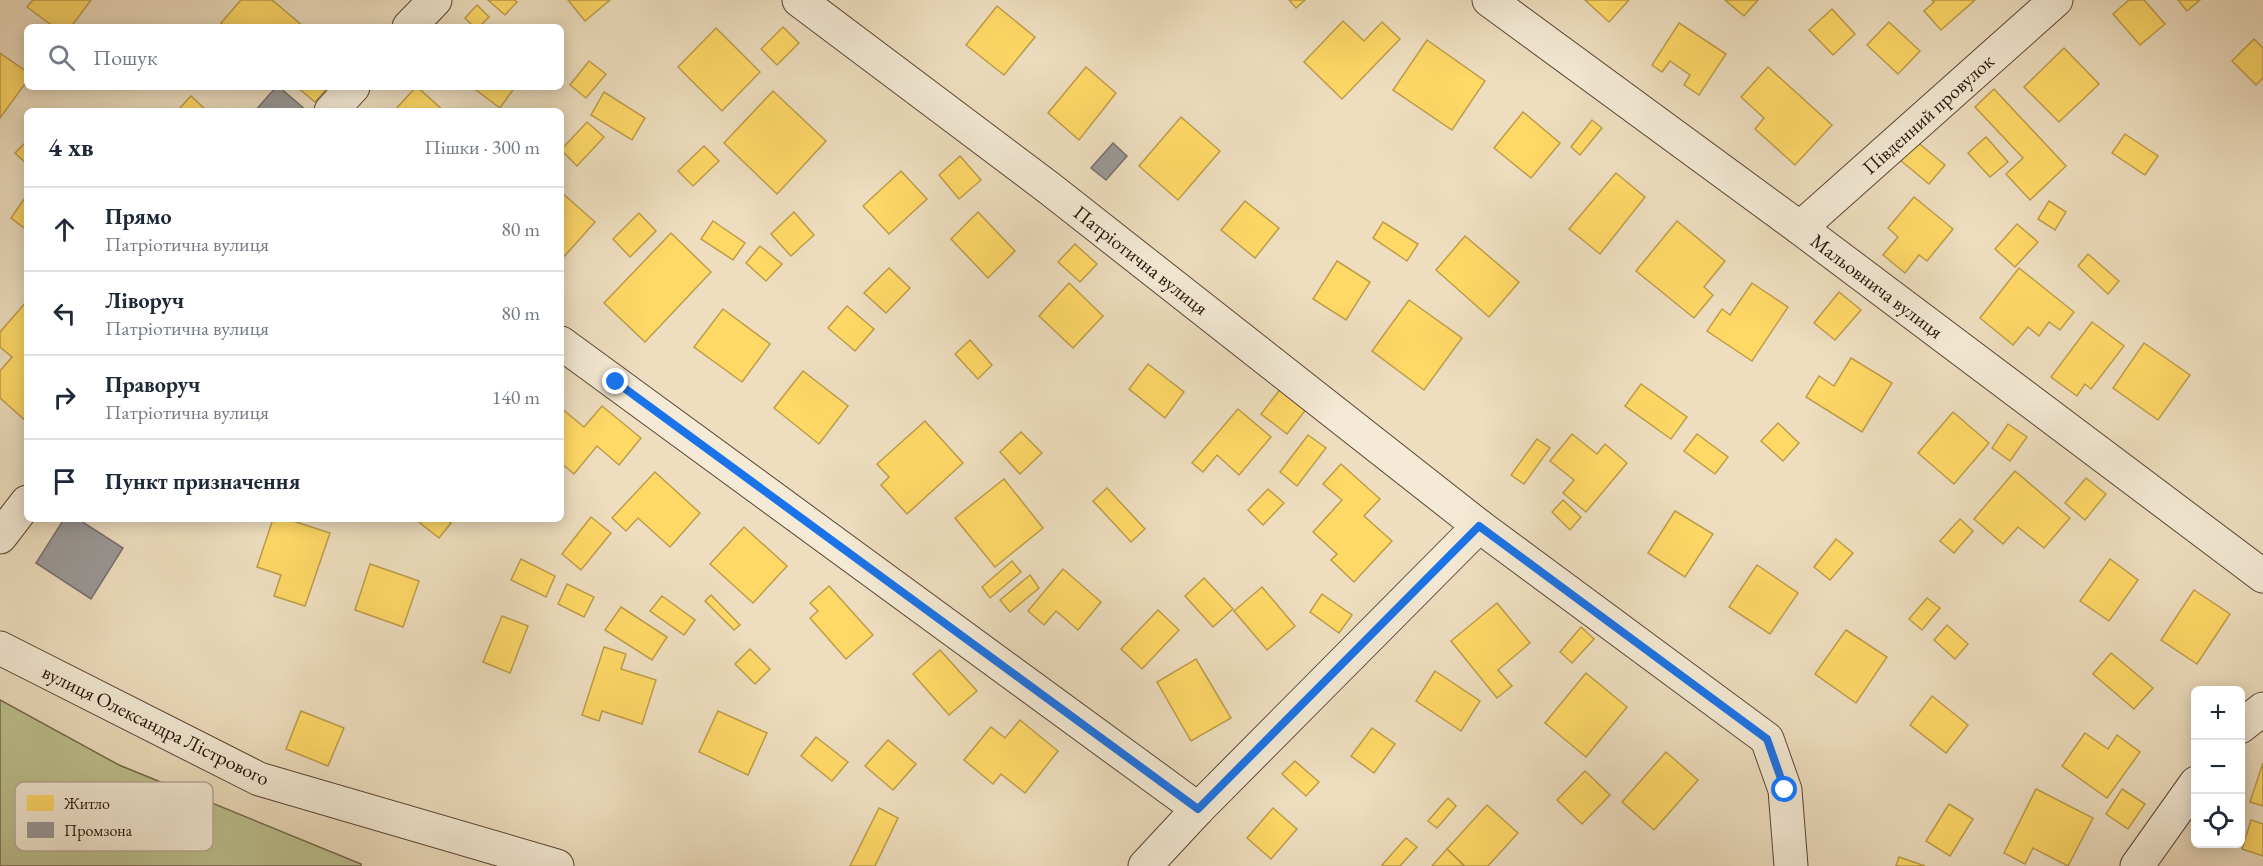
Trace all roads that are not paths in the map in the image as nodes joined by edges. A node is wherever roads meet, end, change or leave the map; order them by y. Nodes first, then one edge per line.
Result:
1 (435, 0) edge
2 (799, 0) edge
3 (1489, 0) edge
4 (2056, 0) edge
5 (412, 24) edge
6 (350, 90) edge
7 (334, 108) edge
8 (1800, 228) junction
9 (564, 345) edge
10 (24, 506) edge
11 (1479, 526) junction
12 (0, 537) edge
13 (2263, 576) edge
14 (0, 648) edge
15 (2263, 709) edge
16 (2245, 725) edge
17 (2191, 790) edge
18 (1198, 809) junction
19 (557, 866) edge
20 (1145, 866) edge
21 (1791, 866) edge
22 (2137, 866) edge

1 - 5 street
2 - 11 street, Патріотична вулиця
3 - 8 street, Мальовнича вулиця
4 - 8 street, Південний провулок
6 - 7 street
8 - 13 street, Мальовнича вулиця
9 - 18 street
10 - 12 street
11 - 18 street
11 - 21 street, Патріотична вулиця
14 - 19 street, вулиця Олександра Лістрового
15 - 16 street
17 - 22 street
18 - 20 street

